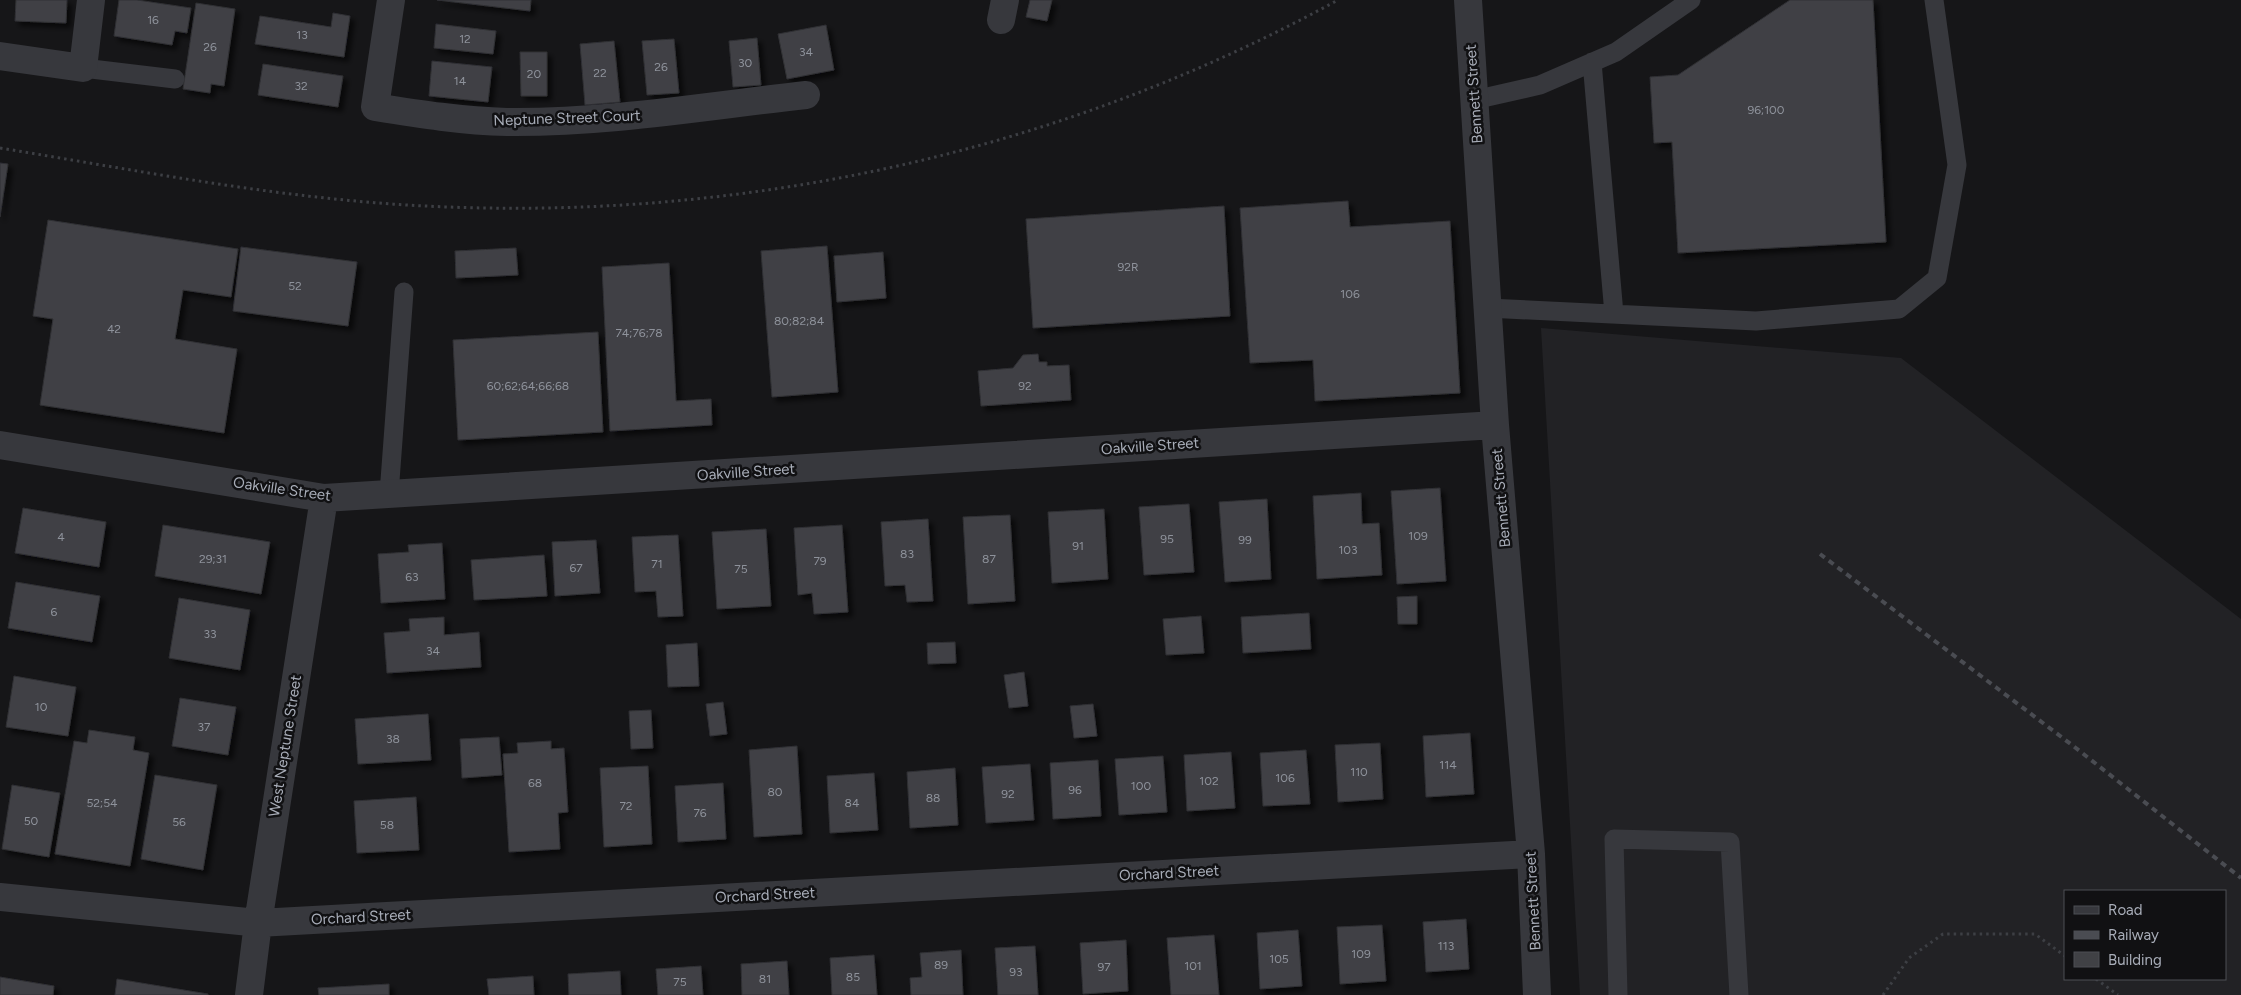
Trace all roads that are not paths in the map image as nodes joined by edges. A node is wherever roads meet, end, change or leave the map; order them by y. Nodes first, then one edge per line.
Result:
1 (91, 0) edge
2 (391, 0) edge
3 (1468, 0) edge
4 (1691, 0) edge
5 (1934, 0) edge
6 (0, 56) edge
7 (1592, 62) junction
8 (83, 68) junction
9 (175, 79) dead end
10 (806, 95) dead end
11 (1474, 100) junction
12 (404, 292) dead end
13 (1488, 308) junction
14 (1614, 314) junction
15 (1495, 425) junction
16 (0, 444) edge
17 (390, 494) junction
18 (324, 498) junction
19 (1531, 854) junction
20 (0, 897) edge
21 (258, 923) junction
22 (249, 995) edge
23 (1537, 995) edge
24 (1618, 995) edge
25 (1739, 995) edge

1 - 8 street
2 - 10 street, Neptune Street Court
3 - 11 street, Bennett Street
4 - 7 lane
5 - 14 lane
6 - 8 street
7 - 11 lane
7 - 14 lane
8 - 9 lane
11 - 13 street, Bennett Street
12 - 17 lane
13 - 14 lane
13 - 15 street, Bennett Street
15 - 17 street, Oakville Street
15 - 19 street, Bennett Street
16 - 18 street, Oakville Street
17 - 18 street, Oakville Street
18 - 21 street, West Neptune Street
19 - 21 street, Orchard Street
19 - 23 street, Bennett Street
20 - 21 street, Orchard Street
21 - 22 street, West Neptune Street
24 - 25 lane

